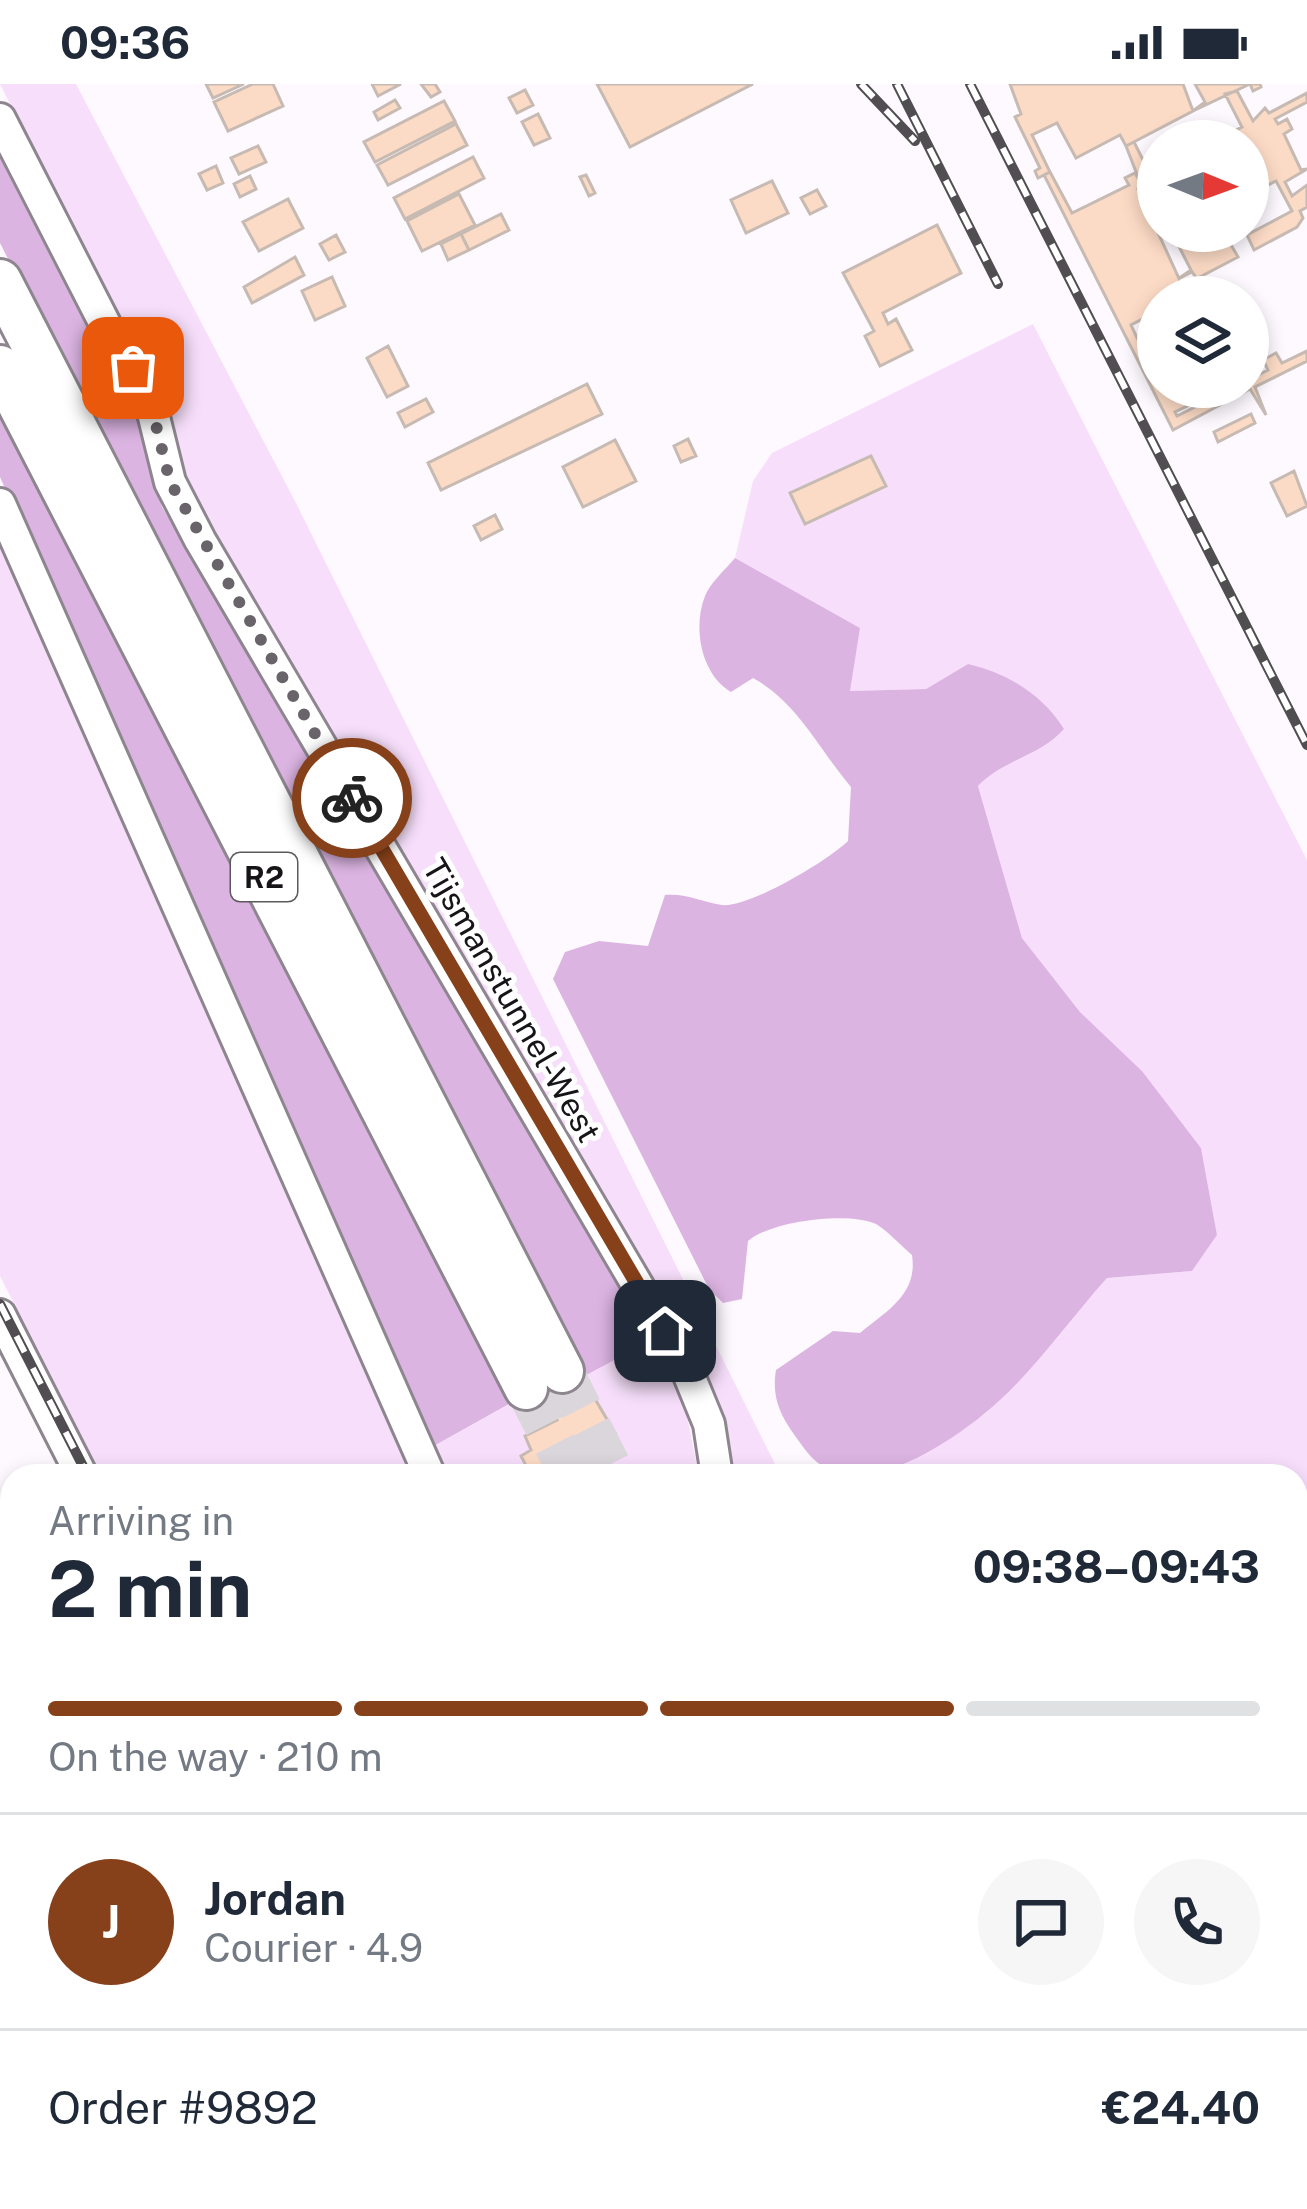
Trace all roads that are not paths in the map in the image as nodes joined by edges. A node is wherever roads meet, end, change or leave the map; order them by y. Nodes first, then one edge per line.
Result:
1 (0, 119) edge
2 (0, 281) edge
3 (0, 367) edge
4 (0, 504) edge
5 (0, 1316) edge
6 (76, 1464) edge
7 (425, 1464) edge
8 (715, 1464) edge

1 - 8 street, Tijsmanstunnel-West
2 - 3 highway, R2
4 - 7 street
5 - 6 street

